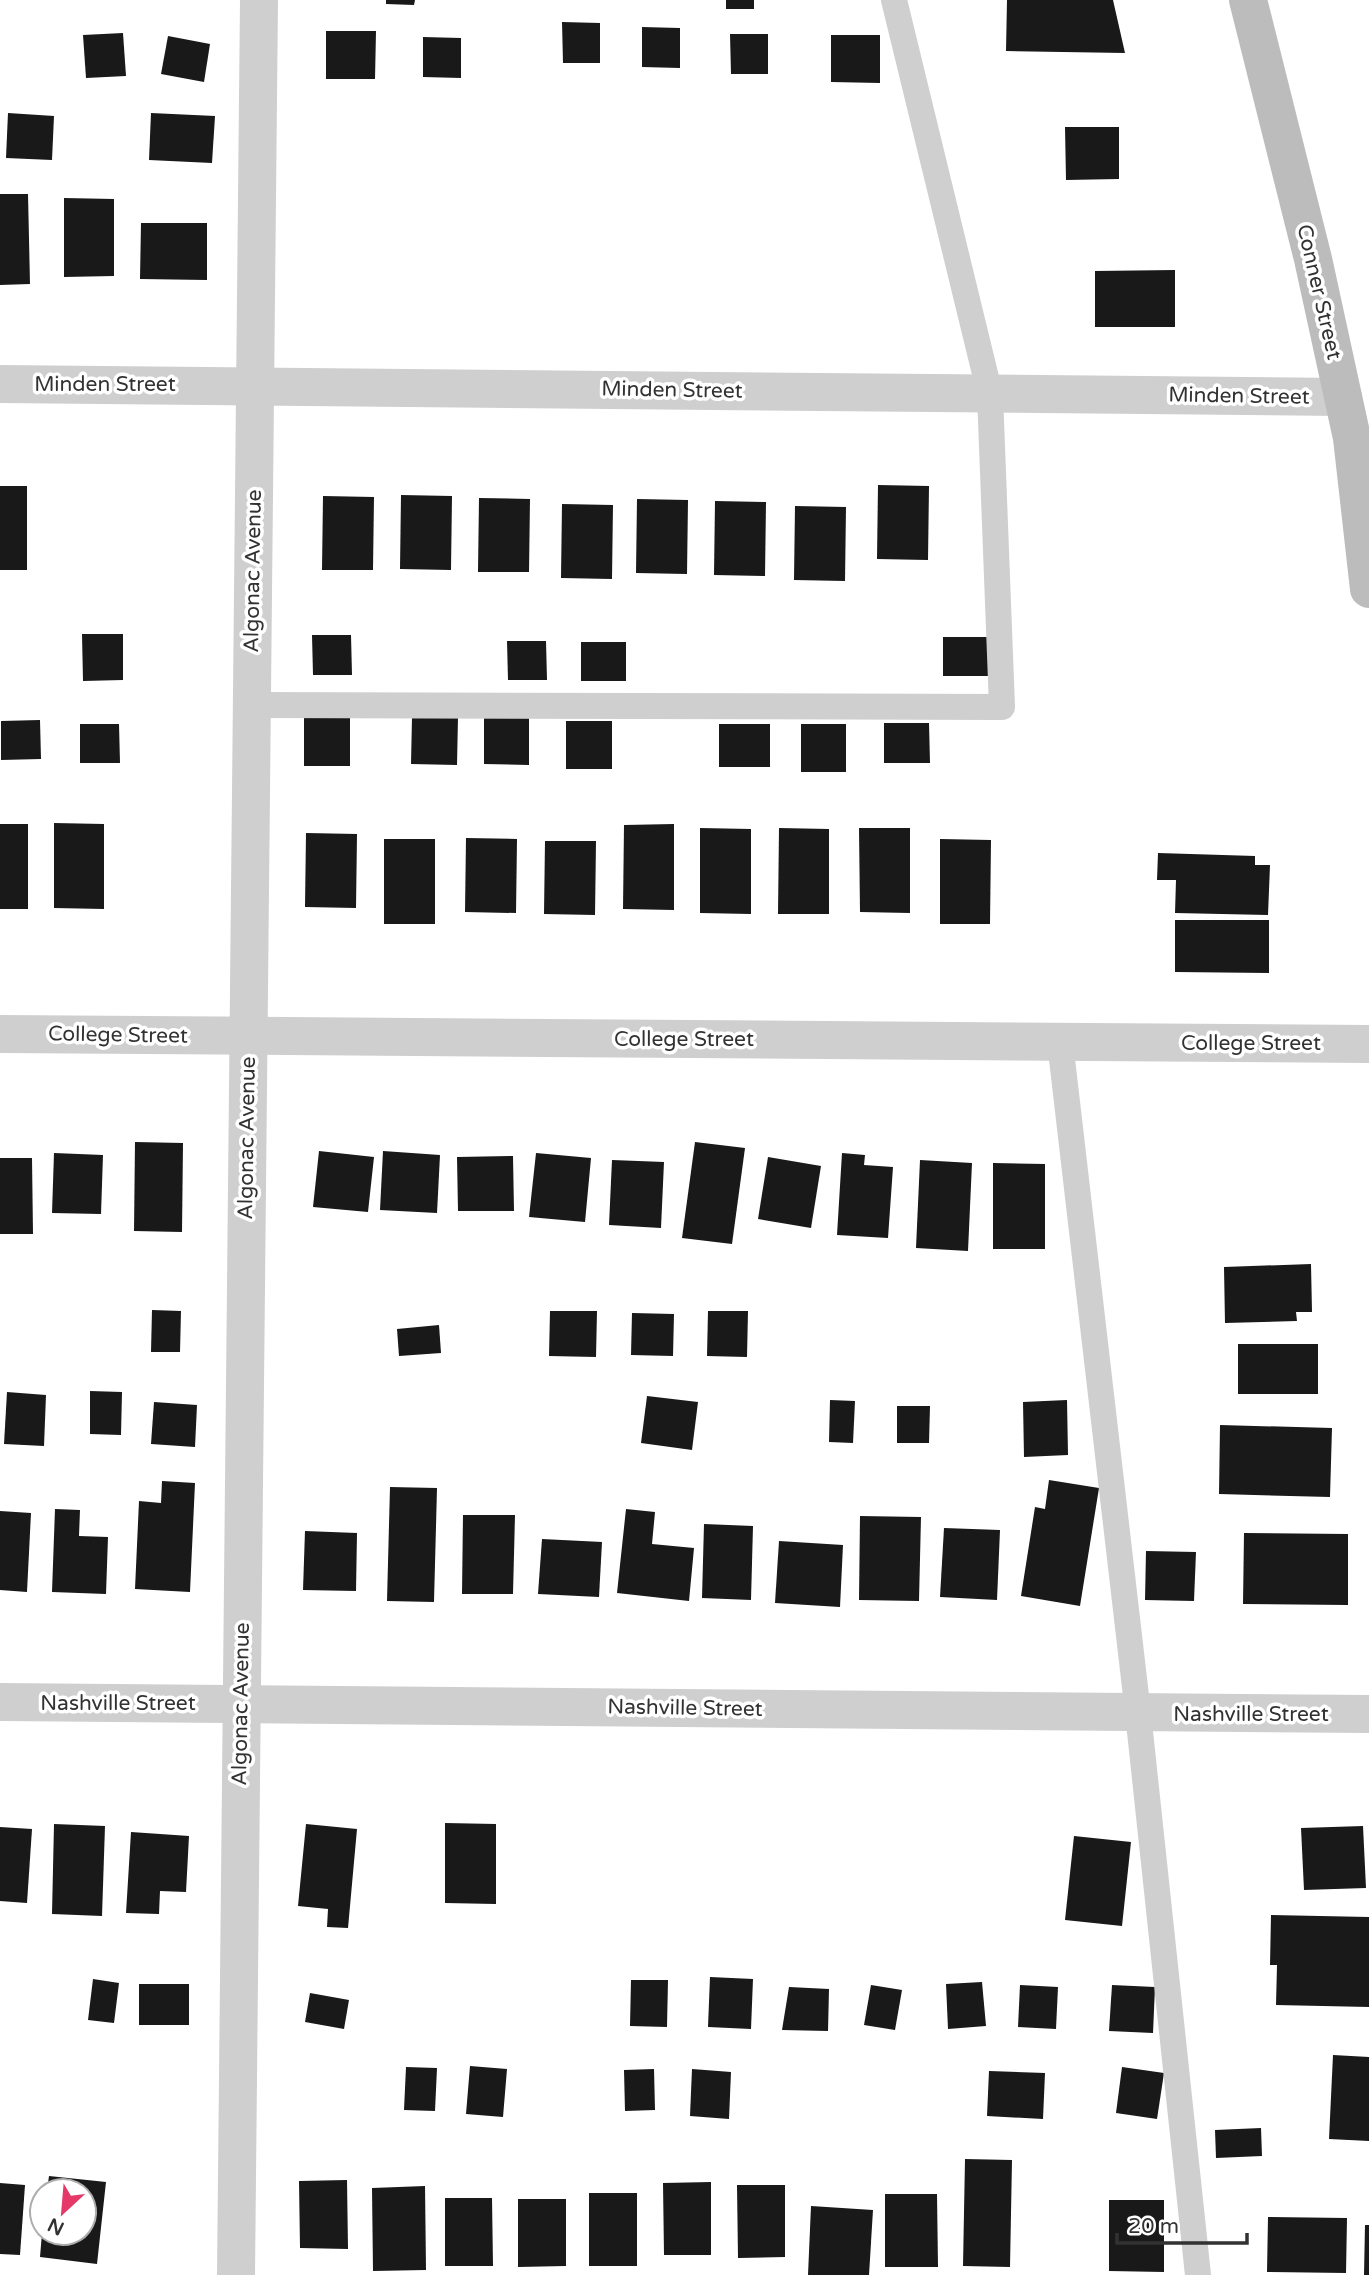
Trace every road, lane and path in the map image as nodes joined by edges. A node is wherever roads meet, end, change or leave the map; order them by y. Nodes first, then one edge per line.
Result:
1 (259, 0) edge
2 (894, 0) edge
3 (1248, 0) edge
4 (0, 384) edge
5 (255, 386) junction
6 (990, 394) junction
7 (1343, 397) junction
8 (1369, 589) edge
9 (252, 705) junction
10 (0, 1034) edge
11 (248, 1037) junction
12 (1059, 1042) junction
13 (1369, 1044) edge
14 (0, 1702) edge
15 (242, 1703) junction
16 (1138, 1713) junction
17 (1369, 1714) edge
18 (236, 2275) edge
19 (1198, 2275) edge

1 - 5 street, Algonac Avenue
2 - 6 lane
3 - 7 main road, Conner Street
4 - 5 street, Minden Street
5 - 6 street, Minden Street
5 - 9 street, Algonac Avenue
6 - 7 street, Minden Street
6 - 9 lane
7 - 8 main road, Conner Street
9 - 11 street, Algonac Avenue
10 - 11 street, College Street
11 - 12 street, College Street
11 - 15 street, Algonac Avenue
12 - 13 street, College Street
12 - 16 lane
14 - 15 street, Nashville Street
15 - 16 street, Nashville Street
15 - 18 street, Algonac Avenue
16 - 17 street, Nashville Street
16 - 19 lane

